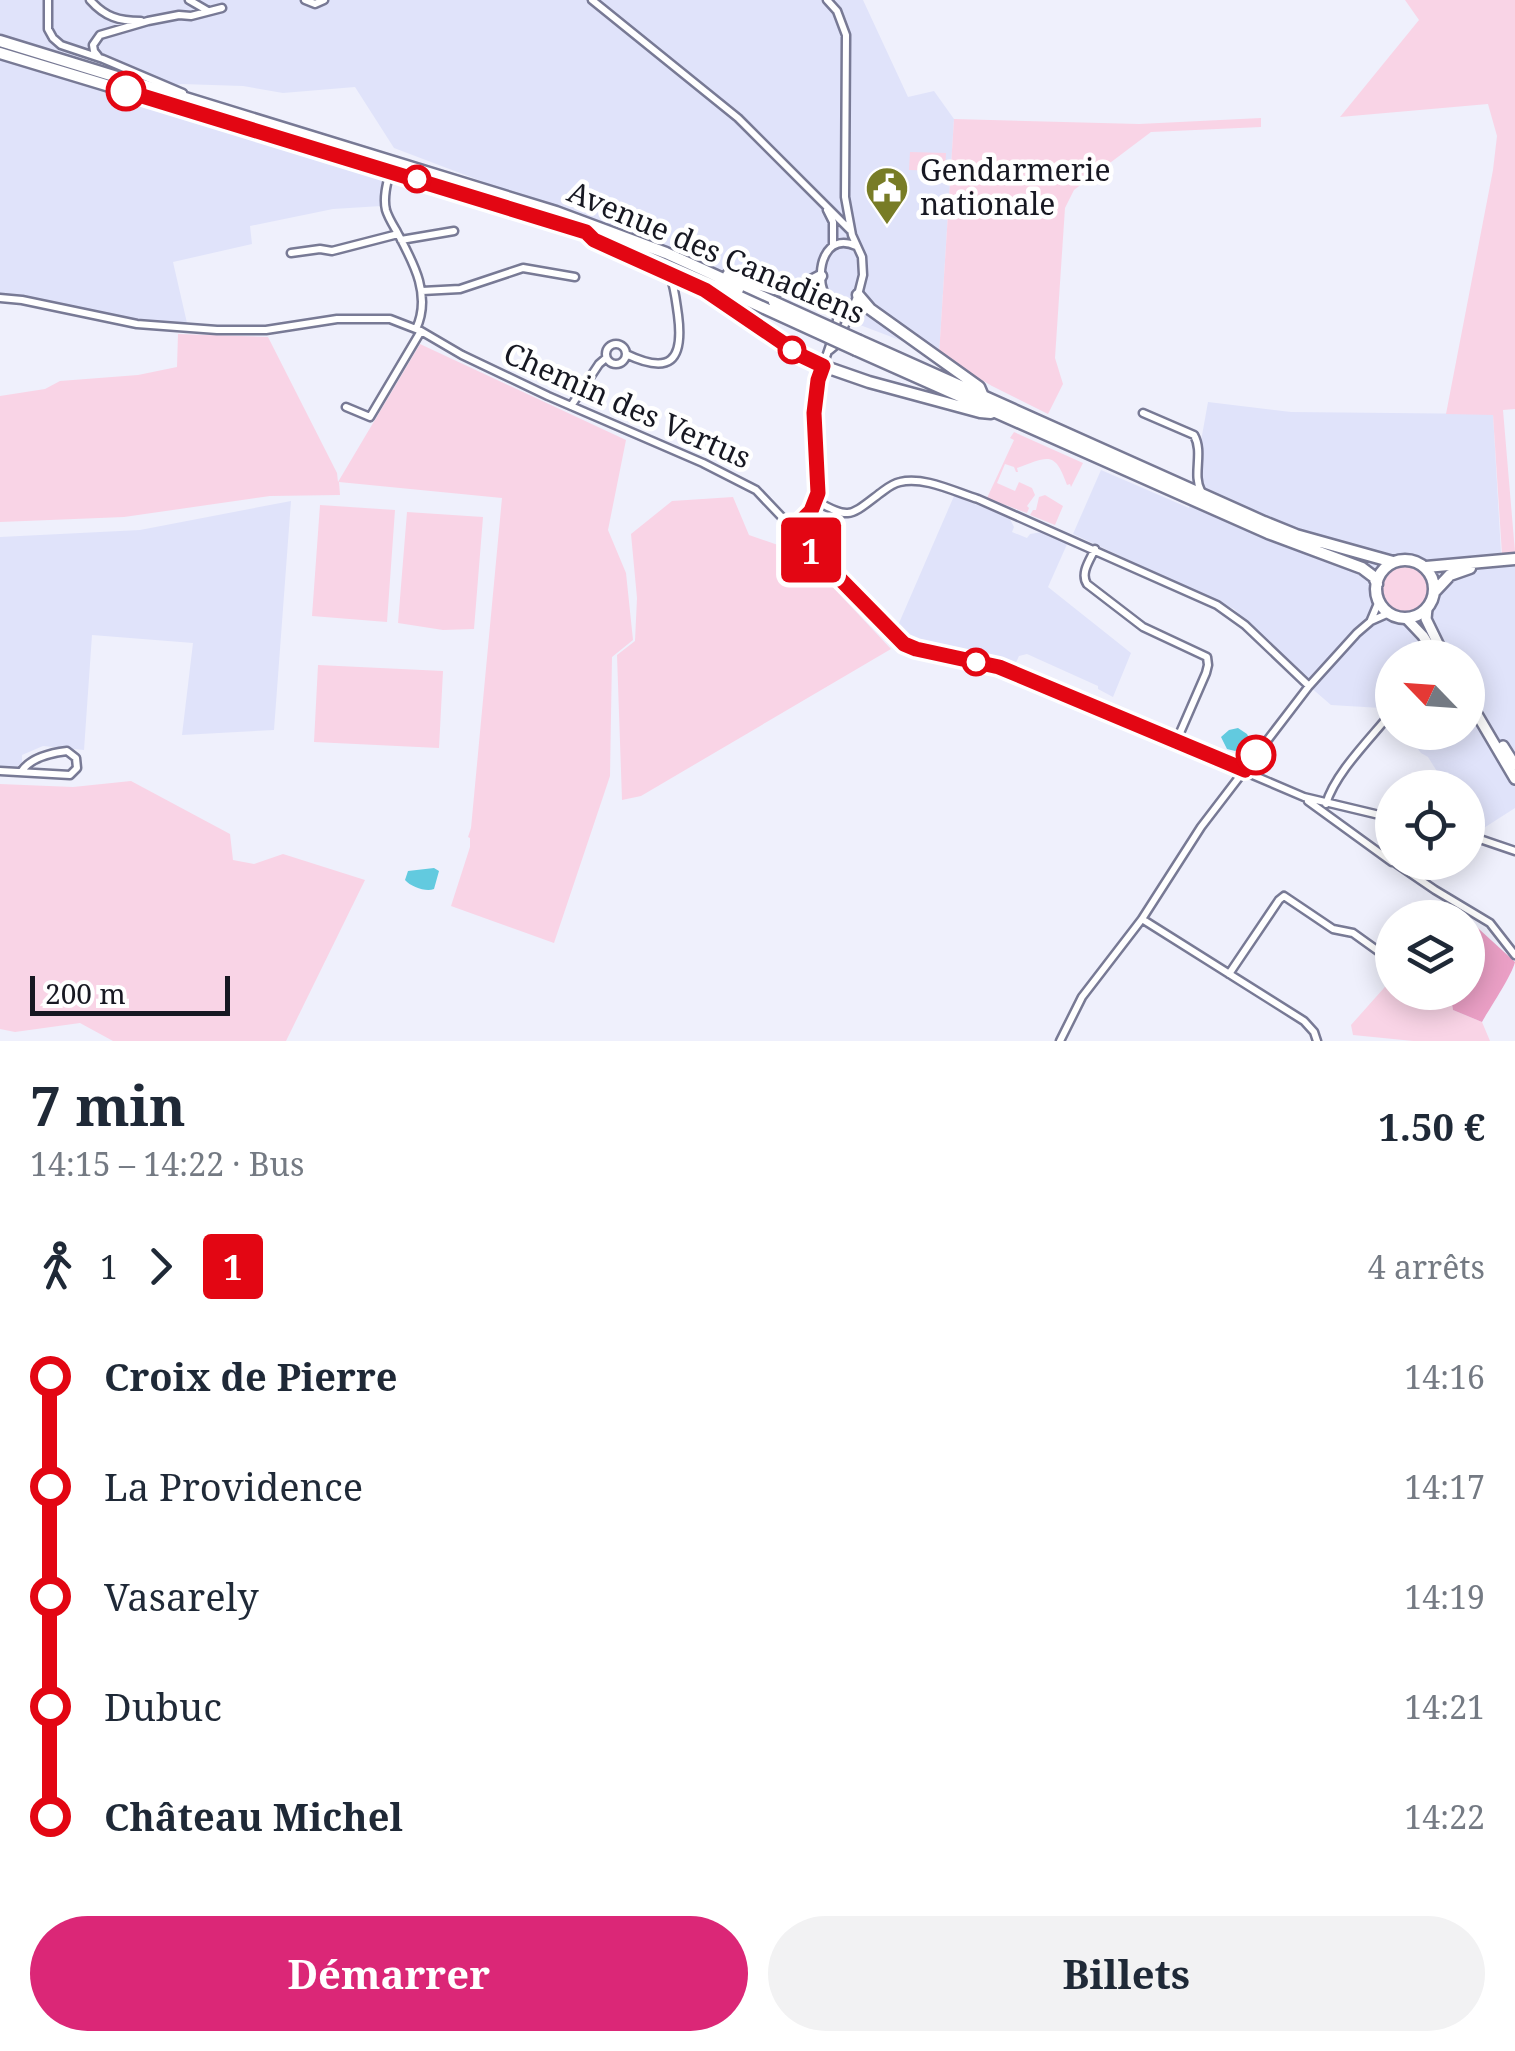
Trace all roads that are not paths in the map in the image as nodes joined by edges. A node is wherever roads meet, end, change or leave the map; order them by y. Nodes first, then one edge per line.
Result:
1 (48, 0) edge
2 (90, 0) edge
3 (305, 0) edge
4 (324, 0) edge
5 (592, 0) edge
6 (827, 0) edge
7 (190, 1) edge
8 (222, 8) dead end
9 (208, 11) junction
10 (179, 15) junction
11 (148, 21) junction
12 (0, 42) edge
13 (0, 53) edge
14 (98, 57) junction
15 (225, 110) junction
16 (390, 171) junction
17 (845, 197) junction
18 (834, 218) junction
19 (454, 231) dead end
20 (851, 231) junction
21 (586, 232) junction
22 (400, 237) junction
23 (833, 244) junction
24 (860, 251) junction
25 (666, 253) junction
26 (291, 254) dead end
27 (670, 275) junction
28 (822, 276) junction
29 (575, 277) dead end
30 (422, 291) junction
31 (0, 298) edge
32 (857, 298) junction
33 (833, 304) junction
34 (418, 330) junction
35 (858, 345) junction
36 (830, 350) junction
37 (626, 354) junction
38 (606, 358) junction
39 (823, 366) junction
40 (982, 395) junction
41 (571, 406) junction
42 (346, 407) dead end
43 (997, 413) junction
44 (1143, 413) dead end
45 (1198, 472) junction
46 (1181, 484) junction
47 (1202, 494) junction
48 (816, 501) junction
49 (792, 530) junction
50 (1095, 549) junction
51 (1515, 559) edge
52 (1393, 562) junction
53 (1492, 562) junction
54 (1425, 567) junction
55 (1377, 584) junction
56 (1434, 592) junction
57 (1380, 601) junction
58 (1427, 608) junction
59 (1389, 613) junction
60 (1406, 618) junction
61 (1371, 621) junction
62 (1426, 640) edge
63 (1436, 640) edge
64 (1309, 686) junction
65 (1485, 721) edge
66 (1485, 728) edge
67 (1375, 733) edge
68 (1176, 742) junction
69 (1515, 765) edge
70 (1245, 770) junction
71 (0, 771) edge
72 (21, 772) junction
73 (1515, 779) edge
74 (1304, 797) junction
75 (1326, 804) junction
76 (1375, 814) edge
77 (1485, 841) edge
78 (1375, 849) edge
79 (1515, 852) edge
80 (1422, 880) edge
81 (1142, 918) junction
82 (1375, 948) edge
83 (1515, 955) edge
84 (1230, 974) junction
85 (1060, 1041) edge
86 (1317, 1041) edge

1 - 14 street
2 - 11 street
3 - 4 street
5 - 18 street
6 - 17 street
7 - 9 street
7 - 10 street
8 - 9 street
9 - 10 street
10 - 11 street
11 - 14 street
12 - 15 main road, Avenue des Canadiens
13 - 16 main road, Avenue des Canadiens
14 - 15 street
15 - 25 main road, Avenue des Canadiens
16 - 21 main road, Avenue des Canadiens
16 - 22 street
17 - 18 street
17 - 20 street
18 - 20 street
18 - 23 street
19 - 22 street
20 - 24 street
21 - 27 main road
21 - 35 main road, Avenue des Canadiens, bridge
22 - 26 street
22 - 30 street
23 - 24 street
23 - 28 street
24 - 32 street
25 - 28 main road
25 - 35 main road, Avenue des Canadiens, bridge
27 - 37 street
27 - 39 main road
28 - 33 street
29 - 30 street
30 - 34 street
31 - 34 street, Chemin des Vertus
32 - 33 street
32 - 36 street
32 - 40 main road
33 - 36 street
34 - 41 street, Chemin des Vertus
34 - 42 street
35 - 40 main road, Avenue des Canadiens
35 - 43 main road, Avenue des Canadiens
36 - 39 street
37 - 38 street
37 - 38 street
38 - 41 street
39 - 43 main road
39 - 48 street
40 - 46 main road, Avenue des Canadiens
41 - 49 street, Chemin des Vertus
43 - 55 main road, Avenue des Canadiens
44 - 45 street
45 - 46 street
45 - 47 street
46 - 47 main road, Avenue des Canadiens
47 - 52 main road, Avenue des Canadiens
48 - 49 street
48 - 50 street
49 - 68 street, Chemin des Vertus
50 - 64 street
50 - 68 street
51 - 53 main road
52 - 54 main road
52 - 55 main road
53 - 54 main road
53 - 56 main road
54 - 56 main road
55 - 57 main road
56 - 58 main road
57 - 59 main road
57 - 61 street
58 - 60 main road
58 - 63 main road
59 - 60 main road
59 - 61 street
60 - 62 main road
61 - 64 street
64 - 70 street
65 - 69 main road
66 - 73 main road
67 - 75 street
68 - 70 street, Chemin des Vertus
70 - 74 street, Chemin des Vertus
70 - 81 street
71 - 72 street
72 - 72 street
74 - 75 street, Chemin des Vertus
74 - 78 street
75 - 76 street, Chemin des Vertus
77 - 79 street
80 - 83 street
81 - 84 street
81 - 85 street
82 - 84 street
84 - 86 street

